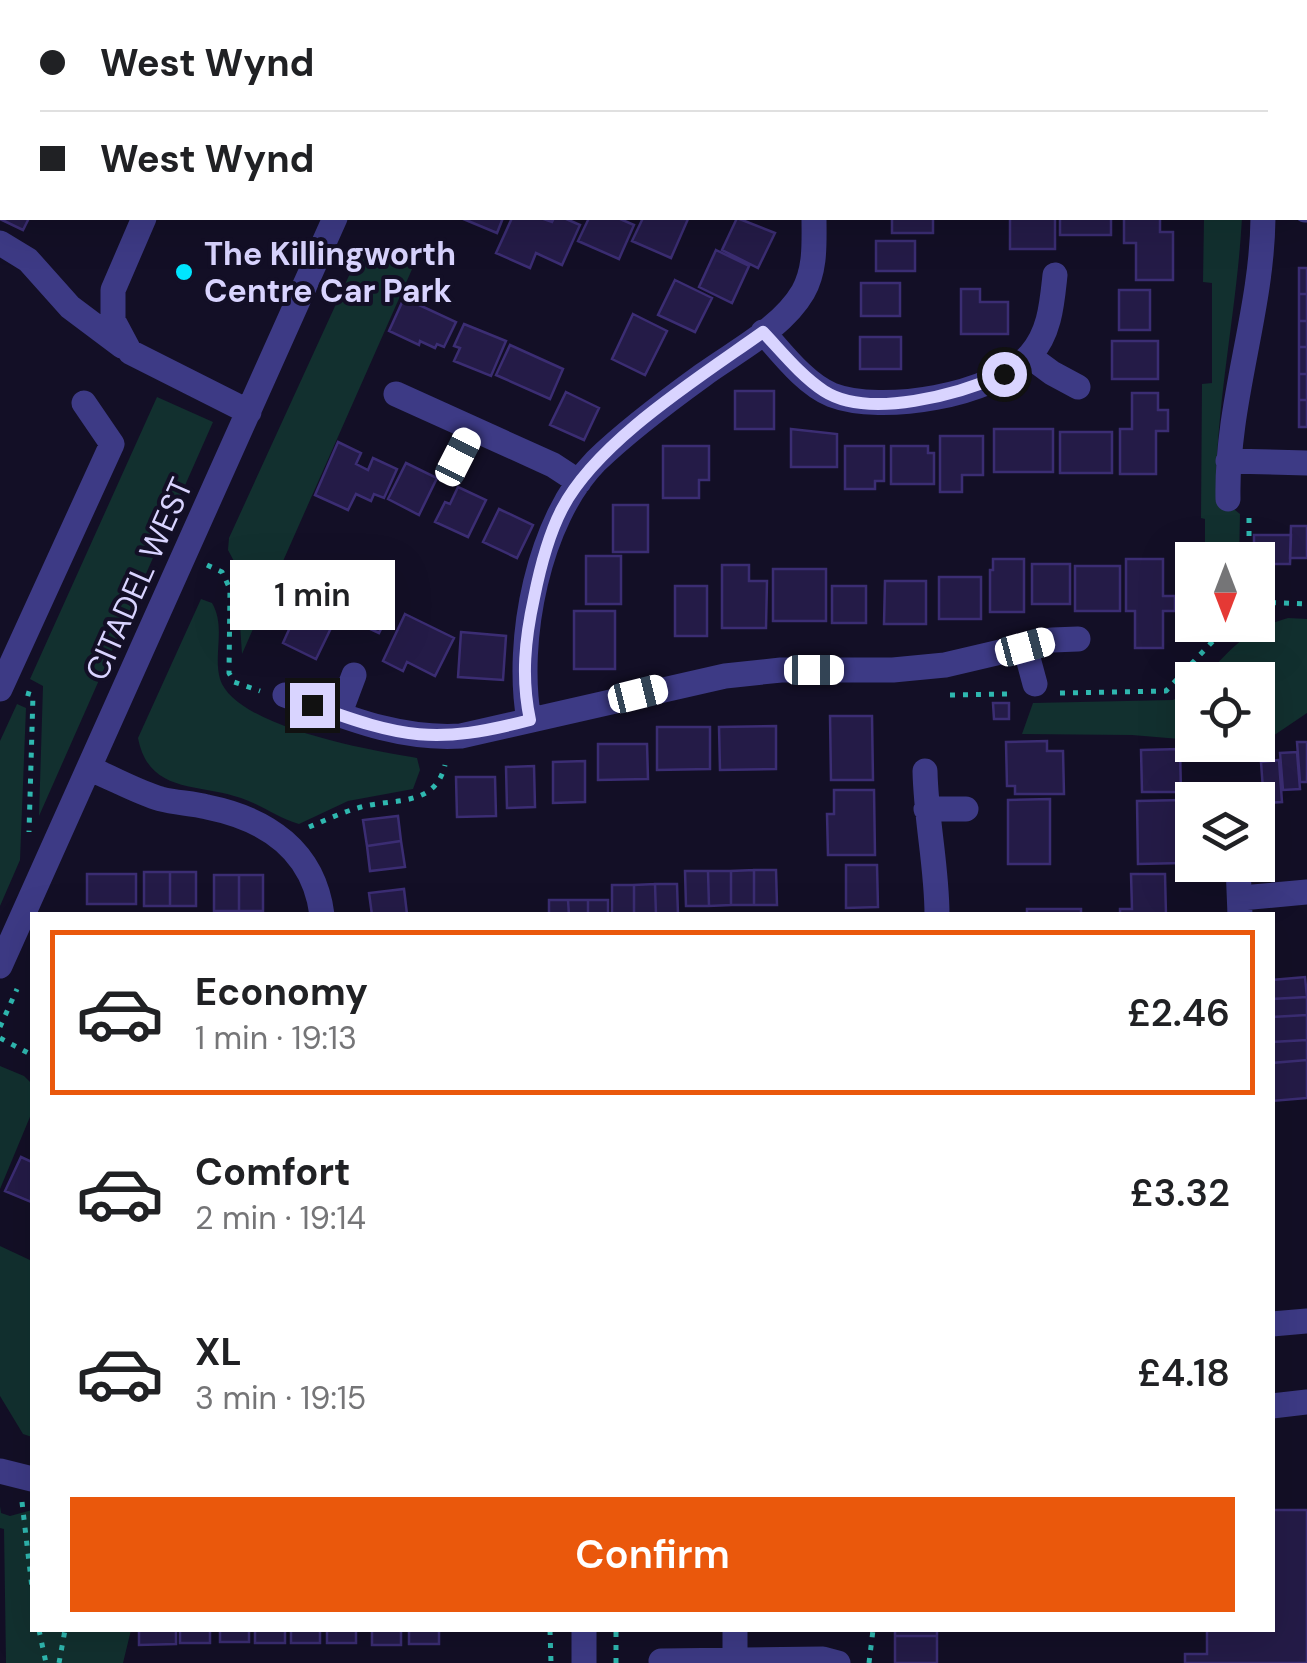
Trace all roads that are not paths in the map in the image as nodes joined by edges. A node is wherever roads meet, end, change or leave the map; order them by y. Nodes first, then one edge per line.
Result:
1 (143, 220) edge
2 (334, 220) edge
3 (814, 220) edge
4 (1263, 220) edge
5 (0, 243) edge
6 (1055, 275) dead end
7 (763, 332) junction
8 (130, 352) junction
9 (1030, 356) junction
10 (1078, 386) dead end
11 (396, 394) dead end
12 (84, 403) dead end
13 (249, 412) junction
14 (473, 429) junction
15 (458, 457) dead end
16 (1228, 461) junction
17 (1307, 462) edge
18 (579, 482) junction
19 (1228, 499) road end
20 (1078, 638) dead end
21 (1025, 647) junction
22 (354, 675) dead end
23 (0, 689) edge
24 (1036, 690) road end
25 (285, 695) road end
26 (338, 715) junction
27 (530, 720) junction
28 (90, 768) junction
29 (925, 771) dead end
30 (926, 809) junction
31 (966, 809) dead end
32 (1307, 892) edge
33 (1241, 906) edge
34 (321, 912) edge
35 (937, 912) edge
36 (0, 964) edge
37 (1307, 1321) edge
38 (1275, 1324) edge
39 (1307, 1402) edge
40 (1275, 1406) edge
41 (584, 1632) edge
42 (735, 1632) edge
43 (735, 1660) junction
44 (661, 1661) edge
45 (584, 1663) edge
46 (838, 1663) edge

1 - 8 street
2 - 13 street, CITADEL WEST
3 - 7 street
4 - 16 street
5 - 8 street
6 - 9 street
7 - 9 street
7 - 18 street
8 - 13 street
9 - 10 street
11 - 14 street
12 - 23 street
13 - 28 street, CITADEL WEST
14 - 15 street
14 - 18 street
16 - 17 street
16 - 19 street
18 - 27 street
20 - 21 street
21 - 24 street
21 - 27 street
22 - 26 street
25 - 26 street
26 - 27 street
28 - 34 street
28 - 36 street, CITADEL WEST
29 - 30 street
30 - 31 street
30 - 35 street
32 - 33 street
37 - 38 street
39 - 40 street
41 - 45 street
42 - 43 street
43 - 44 street
43 - 46 street

